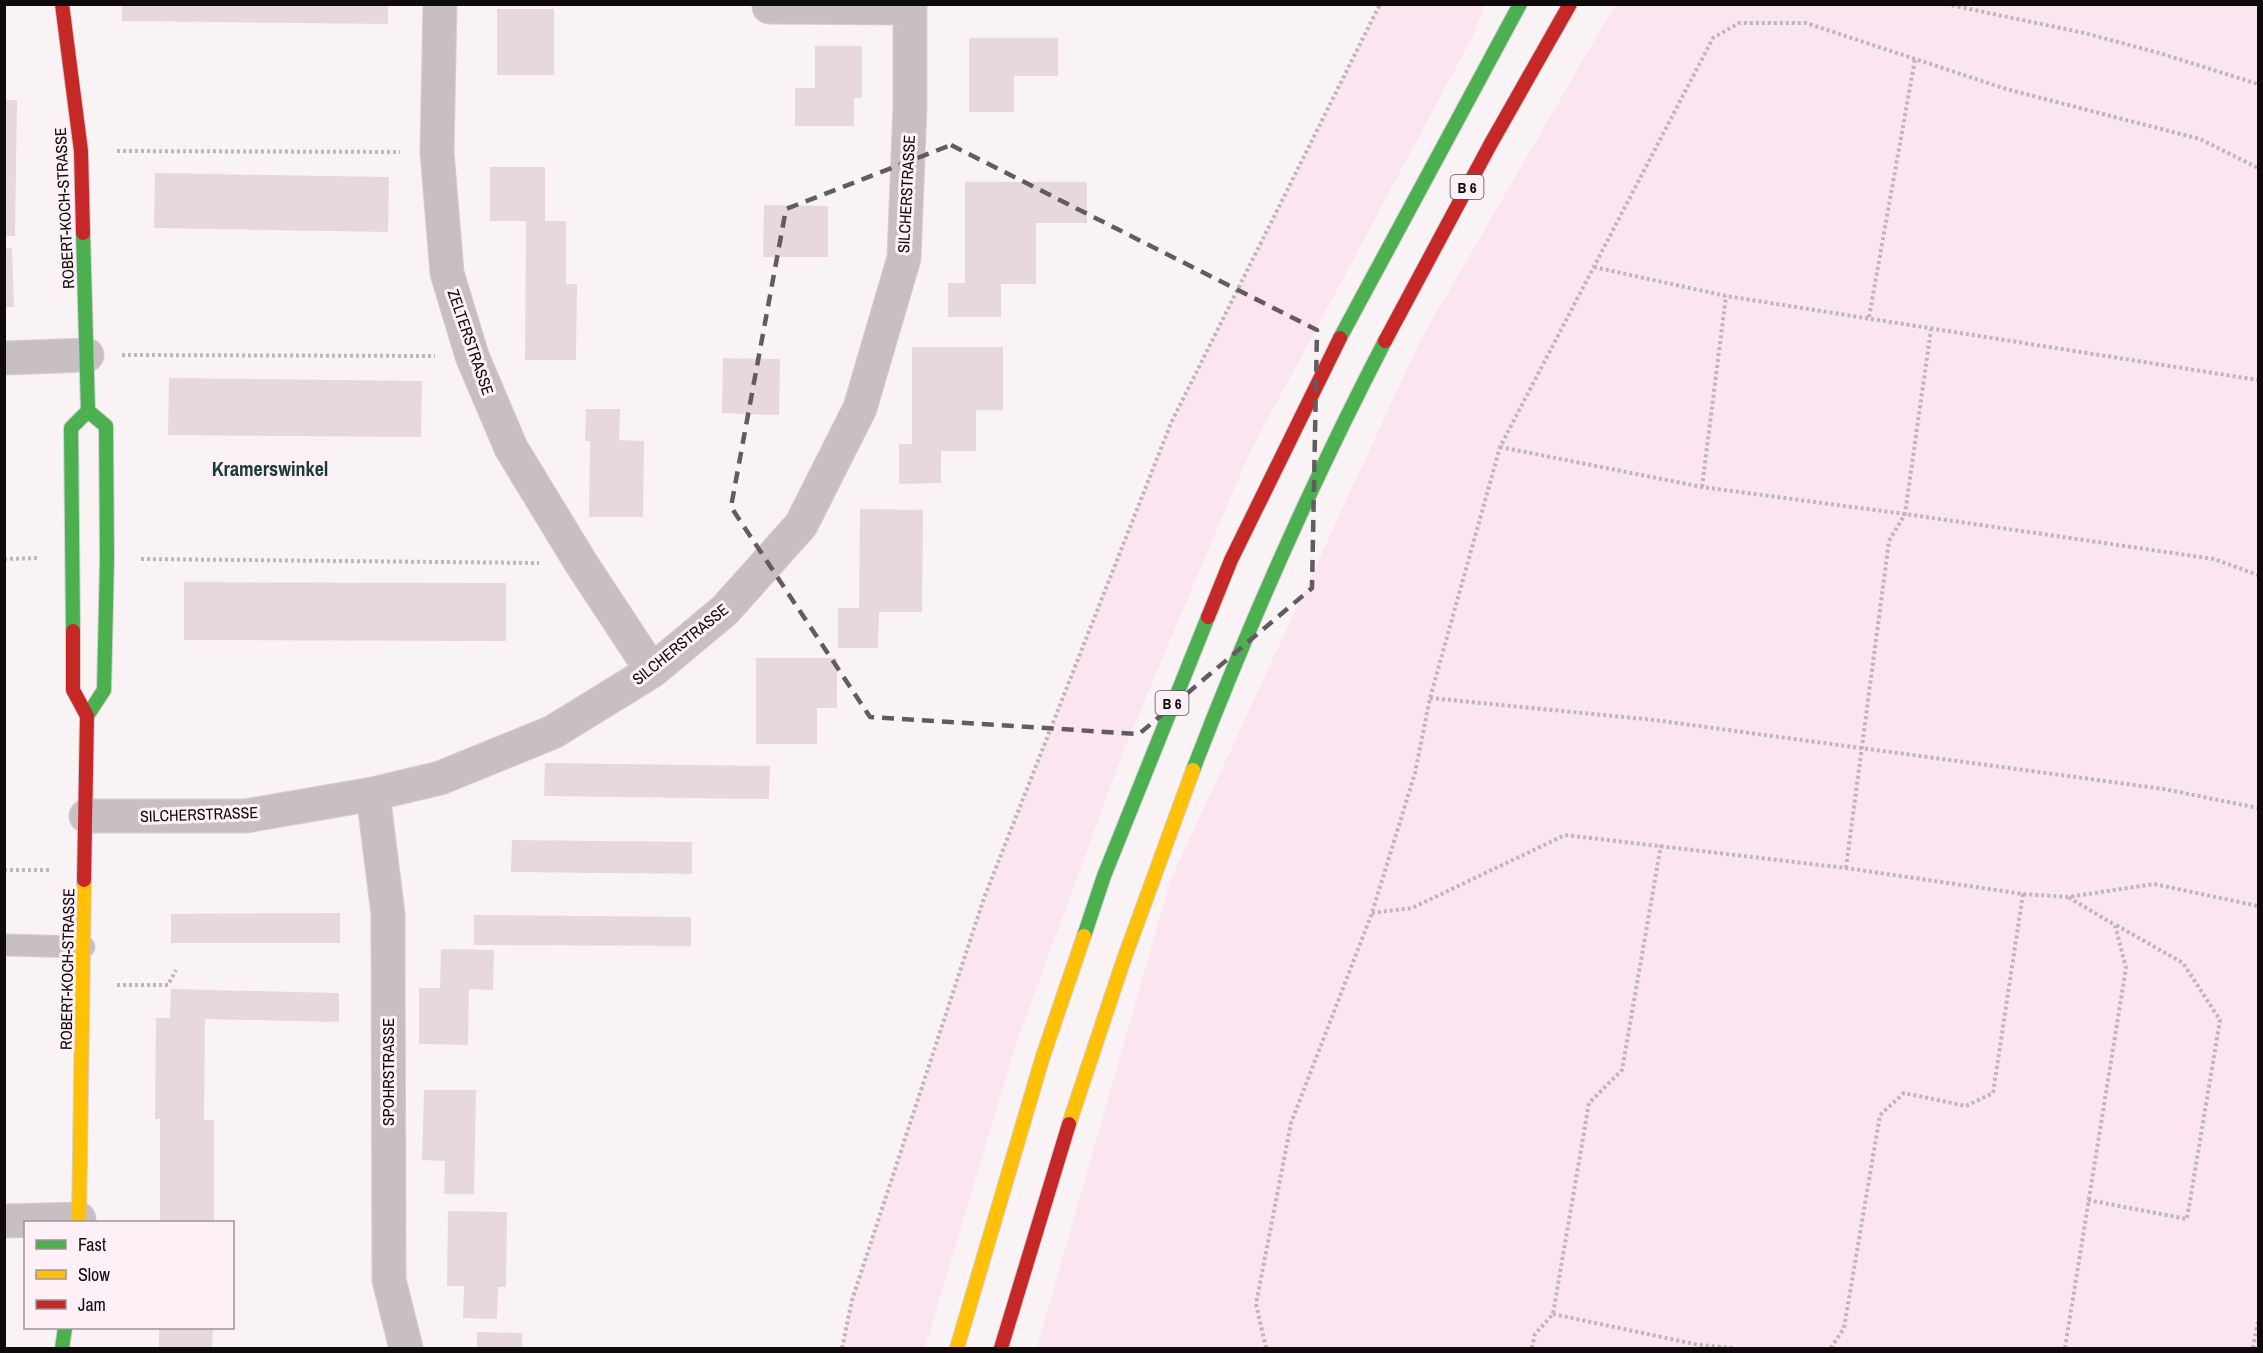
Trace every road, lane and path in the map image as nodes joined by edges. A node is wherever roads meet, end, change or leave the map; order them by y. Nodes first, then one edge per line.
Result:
1 (62, 4) edge
2 (440, 4) edge
3 (1380, 4) edge
4 (1520, 4) edge
5 (1570, 4) edge
6 (1946, 4) edge
7 (910, 6) edge
8 (769, 7) dead end
9 (1915, 59) junction
10 (2259, 84) edge
11 (81, 151) junction
12 (437, 152) junction
13 (2259, 168) edge
14 (1594, 267) junction
15 (1726, 296) junction
16 (1869, 317) junction
17 (1931, 329) junction
18 (87, 355) junction
19 (472, 356) junction
20 (4, 358) edge
21 (2259, 380) edge
22 (88, 411) junction
23 (1500, 447) junction
24 (1702, 487) junction
25 (1905, 514) junction
26 (107, 559) junction
27 (581, 563) junction
28 (2259, 575) edge
29 (652, 671) junction
30 (1430, 698) junction
31 (87, 716) junction
32 (1862, 749) junction
33 (373, 794) junction
34 (2259, 808) edge
35 (86, 816) junction
36 (1661, 845) junction
37 (1846, 868) junction
38 (4, 870) edge
39 (84, 870) junction
40 (2023, 894) junction
41 (2068, 897) junction
42 (2259, 906) edge
43 (1372, 913) junction
44 (2115, 925) junction
45 (4, 945) edge
46 (84, 947) junction
47 (176, 969) dead end
48 (83, 984) junction
49 (2088, 1200) junction
50 (4, 1221) edge
51 (79, 1221) edge
52 (1553, 1314) junction
53 (2259, 1322) edge
54 (65, 1329) edge
55 (62, 1348) edge
56 (406, 1348) edge
57 (842, 1348) edge
58 (957, 1348) edge
59 (1001, 1348) edge
60 (1266, 1348) edge
61 (1532, 1348) edge
62 (1734, 1348) edge
63 (1831, 1348) edge
64 (2065, 1348) edge
65 (2253, 1348) edge

1 - 11 main road, ROBERT-KOCH-STRASSE
2 - 12 street, ZELTERSTRASSE
3 - 57 path
4 - 58 main road, B 6
5 - 59 main road, B 6
6 - 10 path
7 - 8 street, SILCHERSTRASSE
7 - 29 street, SILCHERSTRASSE
9 - 13 path
9 - 14 path
9 - 16 path
11 - 12 path
11 - 18 main road, ROBERT-KOCH-STRASSE
12 - 19 street, ZELTERSTRASSE
14 - 15 path
14 - 23 path
15 - 16 path
15 - 24 path
16 - 17 path
17 - 21 path
17 - 25 path
18 - 19 path
18 - 20 street
18 - 22 main road, ROBERT-KOCH-STRASSE
19 - 27 street, ZELTERSTRASSE
22 - 26 main road
22 - 31 main road, ROBERT-KOCH-STRASSE
23 - 24 path
23 - 30 path
24 - 25 path
25 - 28 path
25 - 32 path
26 - 27 path
26 - 31 main road
27 - 29 street, ZELTERSTRASSE
29 - 33 street, SILCHERSTRASSE
30 - 32 path
30 - 43 path
31 - 35 main road, ROBERT-KOCH-STRASSE
32 - 34 path
32 - 37 path
33 - 35 street, SILCHERSTRASSE
33 - 56 street, SPOHRSTRASSE
35 - 39 main road, ROBERT-KOCH-STRASSE
36 - 37 path
36 - 43 path
36 - 52 path
37 - 40 path
38 - 39 path
39 - 46 main road, ROBERT-KOCH-STRASSE
40 - 41 path
40 - 63 path
41 - 42 path
41 - 44 path
43 - 60 path
44 - 49 path
44 - 49 path
45 - 46 lane
46 - 48 main road, ROBERT-KOCH-STRASSE
47 - 48 path
48 - 51 main road, ROBERT-KOCH-STRASSE
49 - 64 path
50 - 51 street
52 - 61 path
52 - 62 path
53 - 65 path
54 - 55 main road

